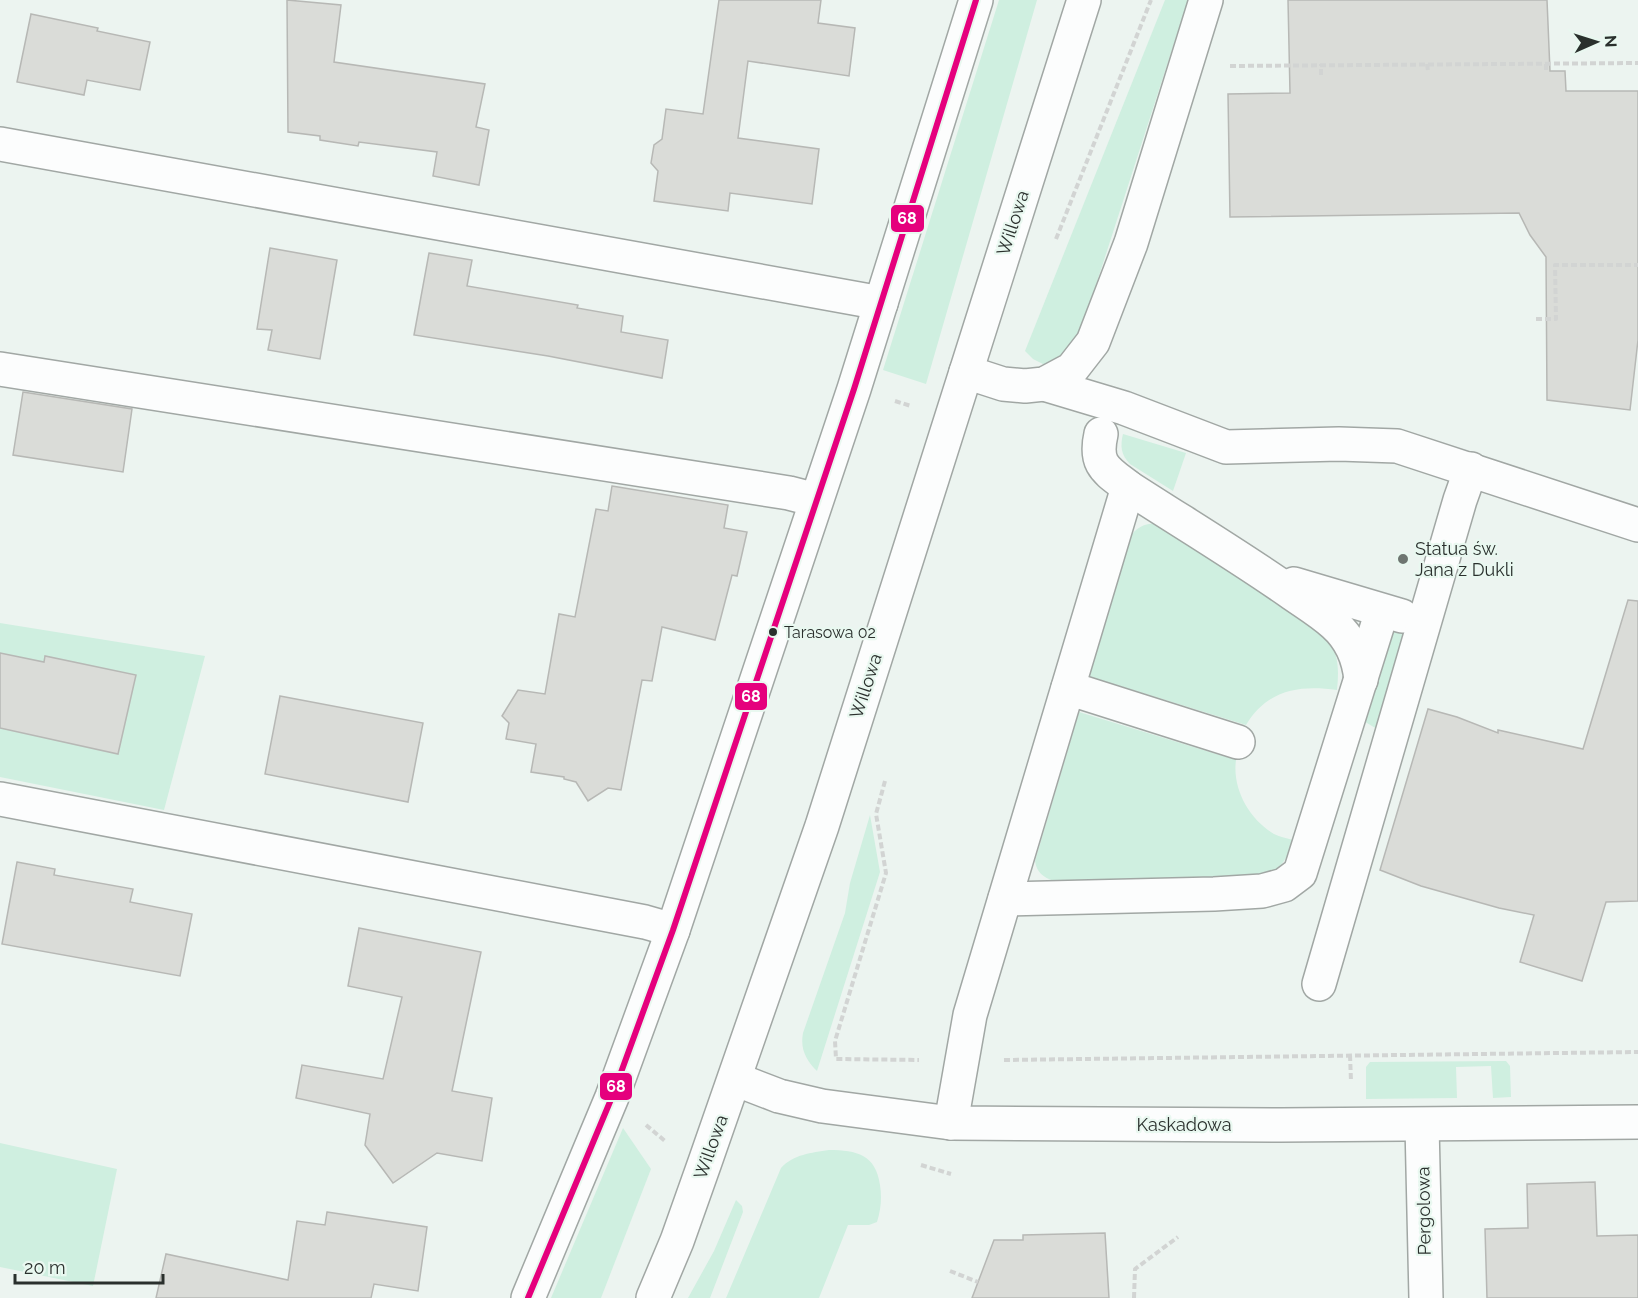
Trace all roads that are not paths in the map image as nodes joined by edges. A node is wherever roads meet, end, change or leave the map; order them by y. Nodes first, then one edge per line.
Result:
1 (976, 0) edge
2 (1084, 0) edge
3 (1206, 0) edge
4 (0, 144) edge
5 (881, 303) junction
6 (0, 369) edge
7 (966, 372) junction
8 (1044, 384) junction
9 (1101, 434) dead end
10 (1471, 469) junction
11 (1128, 487) junction
12 (816, 500) junction
13 (1638, 525) edge
14 (1266, 575) junction
15 (1382, 610) junction
16 (1424, 623) junction
17 (1361, 680) junction
18 (1068, 688) junction
19 (1238, 742) dead end
20 (0, 799) edge
21 (1005, 899) junction
22 (673, 930) junction
23 (1319, 984) dead end
24 (735, 1079) junction
25 (1638, 1122) edge
26 (951, 1124) junction
27 (1422, 1125) junction
28 (528, 1298) edge
29 (653, 1298) edge
30 (1426, 1298) edge

1 - 5 street
2 - 7 street, Willowa
3 - 8 street
4 - 5 street
5 - 12 street
6 - 12 street
7 - 8 street
7 - 24 street, Willowa
8 - 10 street
9 - 11 street
10 - 13 street
10 - 16 street
11 - 14 street
11 - 18 street
12 - 22 street
14 - 15 street
14 - 17 street
15 - 16 street
15 - 17 street
16 - 23 street
17 - 21 street
18 - 19 street
18 - 21 street
20 - 22 street
21 - 26 street
22 - 28 street
24 - 26 street, Kaskadowa
24 - 29 street, Willowa
25 - 27 street, Kaskadowa
26 - 27 street, Kaskadowa
27 - 30 street, Pergolowa

